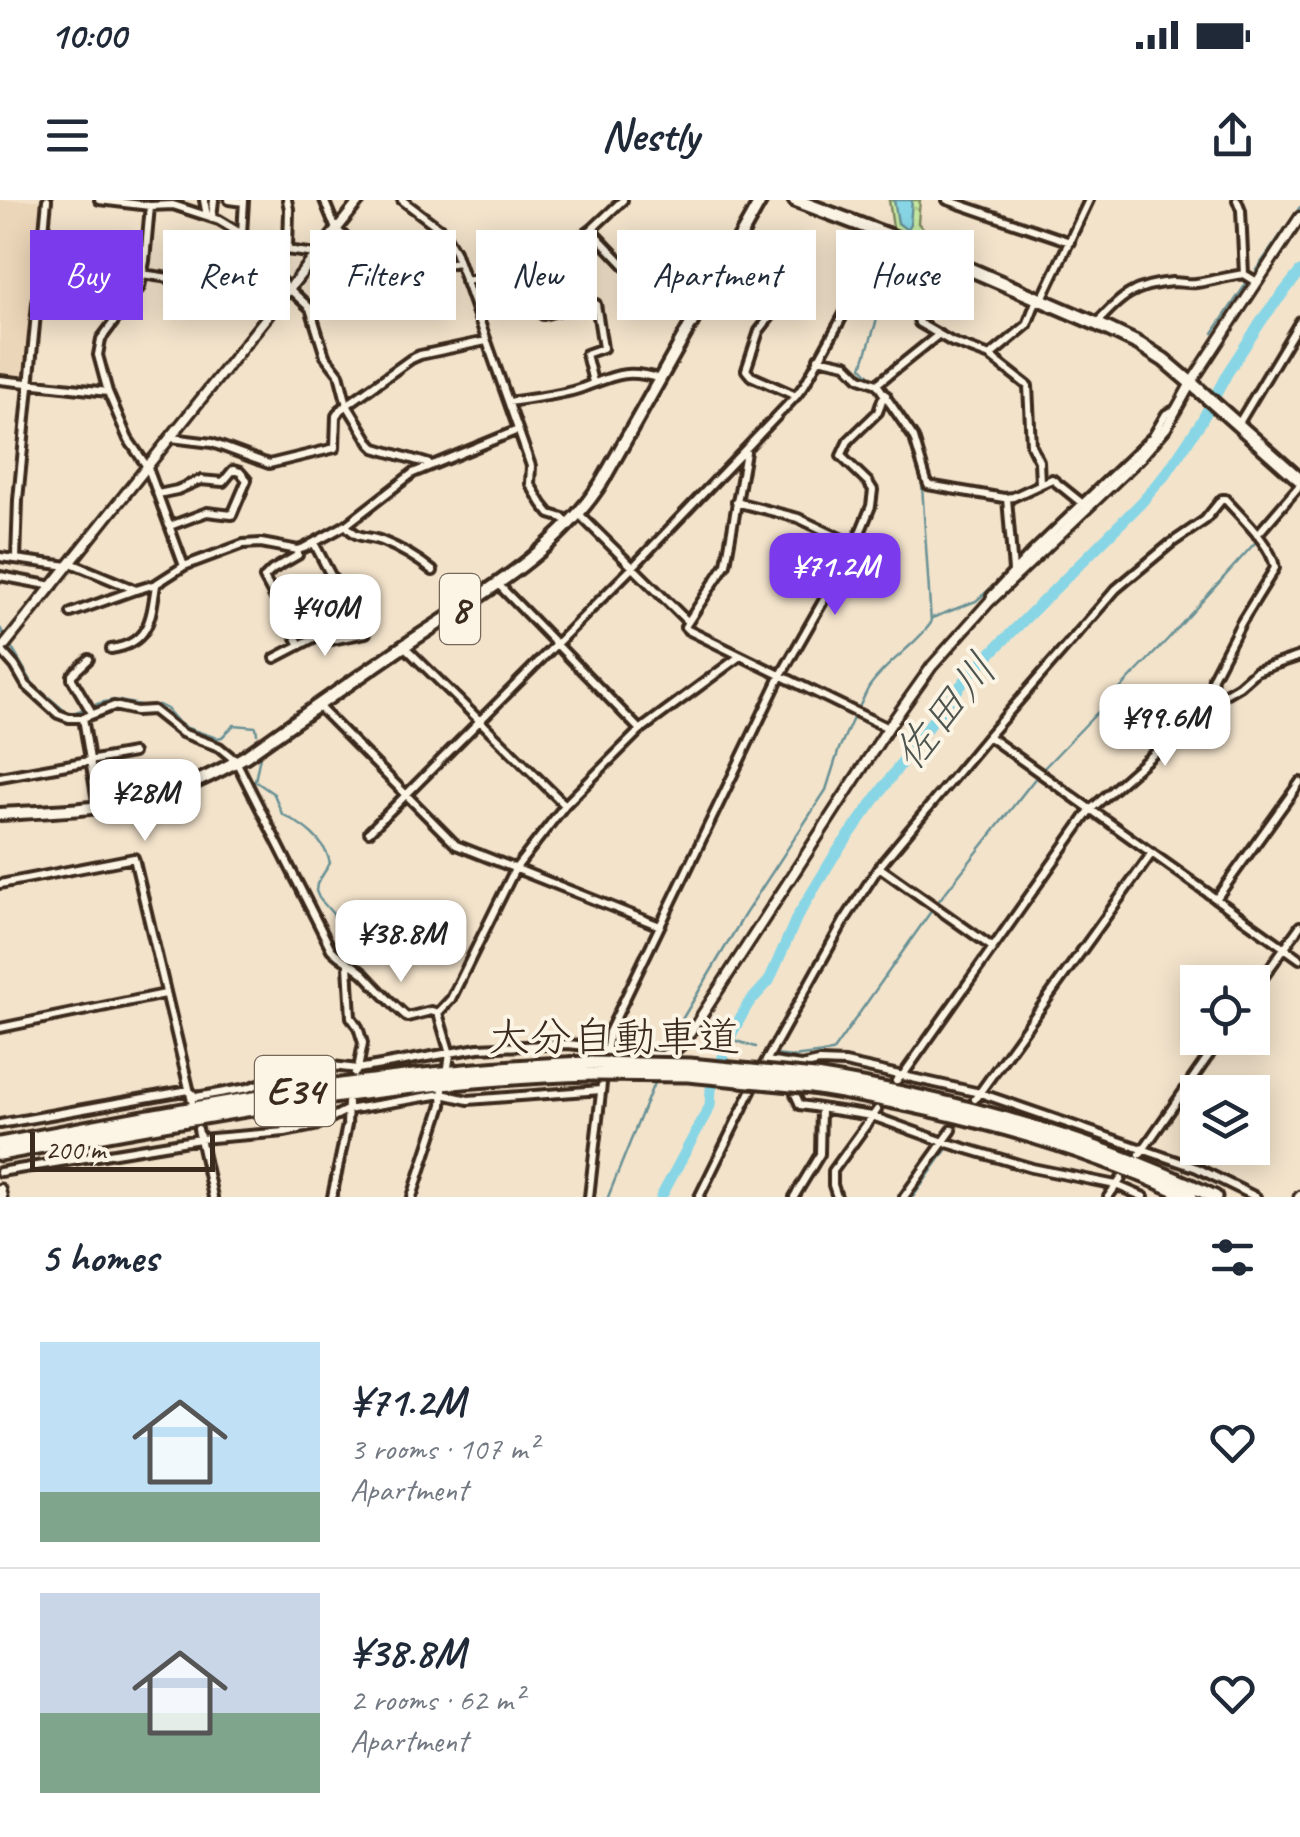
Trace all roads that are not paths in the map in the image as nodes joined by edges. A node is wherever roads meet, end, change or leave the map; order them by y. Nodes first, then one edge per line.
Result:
1 (47, 200) edge
2 (100, 200) edge
3 (204, 200) edge
4 (214, 200) edge
5 (229, 200) edge
6 (287, 200) edge
7 (324, 200) edge
8 (360, 200) edge
9 (402, 200) edge
10 (624, 200) edge
11 (762, 200) edge
12 (794, 200) edge
13 (947, 200) edge
14 (1089, 200) edge
15 (1237, 200) edge
16 (244, 201) edge
17 (150, 206) junction
18 (1300, 217) edge
19 (210, 218) junction
20 (44, 230) edge
21 (234, 230) edge
22 (242, 230) edge
23 (288, 230) edge
24 (336, 230) joint
25 (592, 230) edge
26 (745, 230) edge
27 (875, 230) edge
28 (597, 236) edge
29 (1070, 242) junction
30 (617, 258) edge
31 (310, 262) edge
32 (458, 262) joint
33 (143, 266) edge
34 (974, 272) edge
35 (1244, 274) junction
36 (476, 279) edge
37 (465, 281) junction
38 (1257, 282) junction
39 (290, 289) edge
40 (290, 291) edge
41 (1039, 300) junction
42 (597, 310) edge
43 (36, 320) edge
44 (115, 320) edge
45 (265, 320) edge
46 (694, 320) edge
47 (768, 320) edge
48 (840, 320) edge
49 (918, 320) edge
50 (1300, 322) edge
51 (1096, 324) junction
52 (938, 335) junction
53 (486, 341) junction
54 (990, 356) junction
55 (818, 358) junction
56 (660, 379) junction
57 (0, 380) edge
58 (593, 382) junction
59 (31, 383) junction
60 (878, 384) junction
61 (1193, 385) junction
62 (108, 392) junction
63 (886, 395) junction
64 (796, 396) junction
65 (509, 402) junction
66 (347, 406) junction
67 (1176, 410) junction
68 (1238, 425) junction
69 (518, 430) junction
70 (172, 438) junction
71 (746, 451) junction
72 (245, 454) junction
73 (430, 464) junction
74 (148, 468) junction
75 (238, 471) junction
76 (1300, 482) edge
77 (1040, 483) junction
78 (158, 494) junction
79 (1008, 498) junction
80 (736, 502) junction
81 (1081, 503) junction
82 (580, 514) junction
83 (346, 525) junction
84 (570, 525) junction
85 (170, 526) junction
86 (1259, 537) junction
87 (314, 543) junction
88 (855, 545) junction
89 (298, 550) junction
90 (0, 557) edge
91 (16, 558) junction
92 (70, 564) junction
93 (184, 566) junction
94 (633, 567) junction
95 (1013, 569) junction
96 (434, 571) dead end
97 (0, 576) edge
98 (497, 583) junction
99 (156, 584) junction
100 (53, 586) junction
101 (136, 590) junction
102 (340, 591) dead end
103 (985, 607) junction
104 (71, 613) dead end
105 (688, 622) junction
106 (366, 634) dead end
107 (556, 644) junction
108 (300, 645) junction
109 (404, 646) junction
110 (1, 649) edge
111 (111, 649) dead end
112 (740, 656) junction
113 (1300, 656) edge
114 (276, 658) dead end
115 (89, 659) dead end
116 (781, 675) junction
117 (1215, 700) junction
118 (318, 706) junction
119 (90, 710) junction
120 (83, 718) junction
121 (480, 721) junction
122 (888, 728) junction
123 (640, 730) junction
124 (988, 736) junction
125 (133, 752) dead end
126 (90, 761) junction
127 (236, 761) junction
128 (0, 776) edge
129 (1300, 782) edge
130 (406, 796) junction
131 (565, 805) junction
132 (98, 806) junction
133 (1090, 810) junction
134 (0, 814) edge
135 (369, 832) dead end
136 (1152, 853) junction
137 (879, 867) junction
138 (515, 870) junction
139 (0, 884) edge
140 (1216, 899) junction
141 (660, 926) junction
142 (1300, 926) edge
143 (992, 947) junction
144 (1284, 948) junction
145 (1300, 960) edge
146 (351, 966) junction
147 (1270, 968) edge
148 (165, 994) junction
149 (438, 1012) junction
150 (702, 1015) joint
151 (0, 1028) edge
152 (526, 1045) junction
153 (606, 1051) junction
154 (450, 1054) junction
155 (1209, 1055) edge
156 (526, 1058) dead end
157 (766, 1061) junction
158 (801, 1066) junction
159 (448, 1067) dead end
160 (592, 1068) junction
161 (360, 1070) junction
162 (903, 1075) junction
163 (896, 1081) dead end
164 (813, 1082) junction
165 (189, 1090) junction
166 (601, 1090) junction
167 (443, 1092) junction
168 (977, 1096) junction
169 (192, 1101) dead end
170 (351, 1108) junction
171 (821, 1109) junction
172 (874, 1113) junction
173 (286, 1121) dead end
174 (0, 1124) edge
175 (198, 1128) dead end
176 (952, 1130) dead end
177 (285, 1132) junction
178 (200, 1139) junction
179 (944, 1142) junction
180 (0, 1144) edge
181 (1142, 1151) junction
182 (0, 1154) edge
183 (0, 1172) edge
184 (1119, 1182) junction
185 (0, 1190) edge
186 (2, 1197) edge
187 (213, 1197) edge
188 (332, 1197) edge
189 (412, 1197) edge
190 (589, 1197) edge
191 (699, 1197) edge
192 (794, 1197) edge
193 (838, 1197) edge
194 (904, 1197) edge
195 (1108, 1197) edge
196 (1144, 1197) edge
197 (1190, 1197) edge
198 (1215, 1197) edge
199 (1256, 1197) edge

1 - 20 street
2 - 17 street
3 - 19 street
4 - 19 street
5 - 16 street
6 - 23 street
7 - 24 street
8 - 24 street
9 - 32 street
10 - 25 street
11 - 26 main road, 8
12 - 27 highway
13 - 29 street
14 - 29 street
15 - 35 street
16 - 22 street
17 - 19 street
17 - 33 street
18 - 38 street
19 - 21 street
28 - 30 street
29 - 41 street
31 - 39 street
32 - 37 street
34 - 41 highway
35 - 38 street
35 - 51 street
36 - 37 street
37 - 53 street
38 - 61 street
40 - 66 street
41 - 51 highway
41 - 54 street
42 - 58 street
43 - 59 street
44 - 62 street
45 - 70 street
46 - 56 main road, 8
47 - 64 street
48 - 55 street
49 - 52 street
50 - 68 street
51 - 61 highway
52 - 54 street
52 - 60 street
53 - 65 street
53 - 66 street
54 - 77 street
55 - 60 street
55 - 64 street
56 - 58 street
56 - 82 main road, 8
57 - 59 street
58 - 65 street
59 - 62 street
59 - 91 street
60 - 63 street
61 - 67 street
61 - 68 highway
62 - 74 street
63 - 79 street
63 - 88 street
64 - 71 street
65 - 69 street
66 - 72 street
66 - 73 street
67 - 81 street
67 - 103 street
68 - 76 highway
69 - 73 street
69 - 84 street
70 - 72 street
70 - 74 street
71 - 80 street
71 - 94 street
72 - 75 street
73 - 83 street
74 - 78 street
74 - 92 street
75 - 78 street
75 - 85 street
76 - 86 street
77 - 79 street
77 - 81 street
78 - 85 street
79 - 95 street
80 - 88 street
80 - 105 street
81 - 95 street
82 - 84 main road, 8
82 - 94 street
83 - 87 street
83 - 96 street
84 - 98 main road, 8
85 - 93 street
86 - 117 street
86 - 124 street
87 - 89 street
87 - 102 street
88 - 116 street
89 - 93 street
89 - 108 street
90 - 91 street
91 - 92 street
92 - 100 street
92 - 101 street
93 - 99 street
94 - 105 street
94 - 107 street
95 - 103 street
97 - 100 street
98 - 107 street
98 - 109 main road, 8
99 - 101 street
99 - 111 street
100 - 110 street
101 - 104 street
103 - 122 street
105 - 112 street
106 - 108 street
107 - 121 street
107 - 123 street
108 - 114 street
109 - 118 main road, 8
109 - 121 street
110 - 120 street
112 - 116 street
112 - 123 street
113 - 117 street
115 - 119 street
116 - 122 street
116 - 141 street
117 - 133 street
118 - 127 main road, 8
118 - 130 street
119 - 120 street
119 - 127 street
120 - 126 street
121 - 130 street
121 - 131 street
122 - 150 street
123 - 131 street
124 - 133 street
124 - 137 street
125 - 126 street
126 - 128 street
126 - 132 street
127 - 132 main road, 8
127 - 146 street
129 - 140 street
130 - 135 street
130 - 138 street
131 - 138 street
132 - 134 main road, 8
133 - 136 street
133 - 143 street
136 - 140 street
136 - 168 street
137 - 143 street
137 - 157 street
138 - 141 street
138 - 149 street
139 - 148 street
140 - 144 street
141 - 153 street
142 - 144 street
143 - 162 street
144 - 145 street
144 - 147 street
146 - 149 street
146 - 161 street
148 - 151 street
148 - 165 street
149 - 154 street
150 - 153 street
152 - 153 street
152 - 154 street
152 - 156 street
153 - 166 street
154 - 159 street
154 - 161 street
155 - 181 street
157 - 158 street
157 - 191 street
158 - 162 street
158 - 171 street
160 - 164 highway, 大分自動車道 / E34, bridge
160 - 180 highway, 大分自動車道 / E34
160 - 182 highway, 大分自動車道 / E34
161 - 165 street
162 - 163 street
162 - 168 street
164 - 197 highway, 大分自動車道 / E34
164 - 198 highway, 大分自動車道 / E34
165 - 169 street
165 - 174 street
166 - 167 street
166 - 190 street
167 - 170 street
167 - 189 street
168 - 181 street
170 - 177 street
170 - 188 street
171 - 172 street
171 - 192 street
172 - 179 street
172 - 193 street
173 - 177 street
175 - 178 street
176 - 179 street
177 - 178 street
178 - 183 street
178 - 187 street
179 - 184 street
179 - 194 street
181 - 199 street
184 - 195 street
184 - 196 street
185 - 186 street

